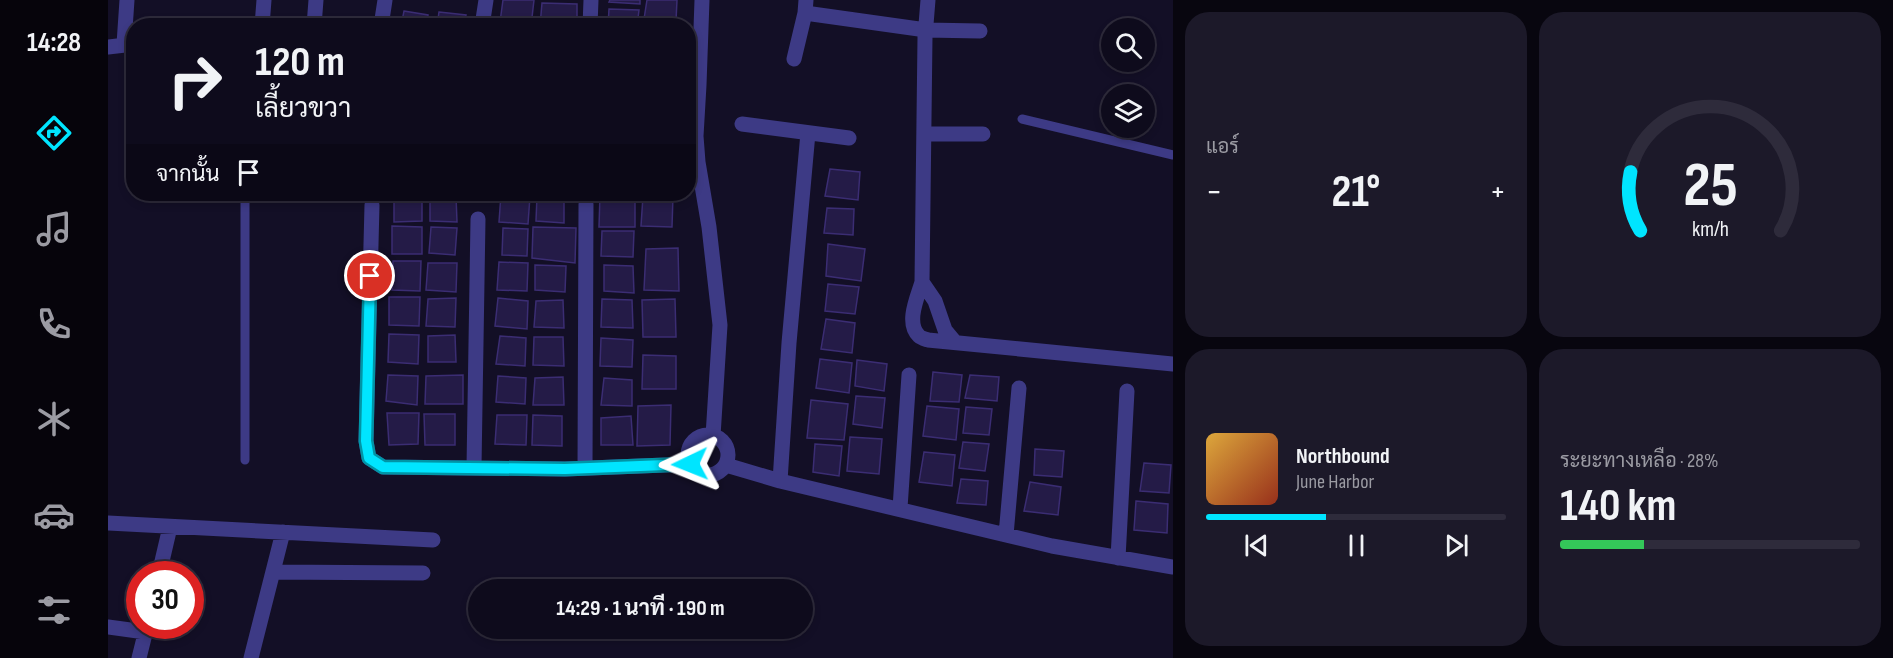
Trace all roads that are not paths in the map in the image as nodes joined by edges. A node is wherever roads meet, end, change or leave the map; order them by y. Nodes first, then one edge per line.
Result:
1 (127, 0) edge
2 (264, 0) edge
3 (316, 0) edge
4 (385, 0) edge
5 (486, 0) edge
6 (591, 0) edge
7 (702, 0) edge
8 (928, 0) edge
9 (806, 6) edge
10 (128, 18) edge
11 (263, 18) edge
12 (315, 18) edge
13 (382, 18) edge
14 (483, 18) edge
15 (590, 18) edge
16 (926, 30) junction
17 (980, 31) dead end
18 (126, 44) edge
19 (108, 47) edge
20 (794, 59) dead end
21 (1022, 119) dead end
22 (742, 124) dead end
23 (808, 133) junction
24 (924, 134) junction
25 (983, 134) dead end
26 (849, 138) dead end
27 (1173, 155) edge
28 (245, 201) edge
29 (586, 204) dead end
30 (372, 205) dead end
31 (478, 219) dead end
32 (922, 282) junction
33 (955, 342) junction
34 (1173, 364) edge
35 (909, 375) dead end
36 (1019, 388) dead end
37 (1127, 391) dead end
38 (713, 436) junction
39 (245, 460) dead end
40 (690, 464) junction
41 (726, 465) junction
42 (474, 467) junction
43 (585, 468) junction
44 (780, 481) junction
45 (900, 508) junction
46 (108, 523) edge
47 (171, 527) junction
48 (283, 532) junction
49 (1006, 535) junction
50 (433, 540) dead end
51 (1118, 558) junction
52 (162, 561) edge
53 (1173, 567) edge
54 (273, 572) junction
55 (423, 573) dead end
56 (108, 627) edge
57 (126, 628) edge
58 (144, 639) edge
59 (139, 658) edge
60 (251, 658) edge

1 - 10 street
2 - 11 street
3 - 12 street
4 - 13 street
5 - 14 street
6 - 15 street
7 - 38 street
8 - 16 street
9 - 16 street
9 - 20 street
16 - 17 street
16 - 24 street
18 - 19 street
21 - 27 lane
22 - 23 street
23 - 26 street
23 - 44 street
24 - 25 street
24 - 32 street
28 - 39 lane
29 - 43 street
30 - 42 street
31 - 42 street
32 - 33 street
32 - 33 street
33 - 34 street
35 - 45 street
36 - 49 street
37 - 51 street
38 - 40 street
38 - 41 street
40 - 41 street
40 - 43 street
41 - 44 street
42 - 43 street
44 - 45 street
45 - 49 street
46 - 47 street
47 - 48 street
47 - 52 street
48 - 50 street
48 - 54 street
49 - 51 street
51 - 53 street
54 - 55 street
54 - 60 street
56 - 57 street
58 - 59 street

